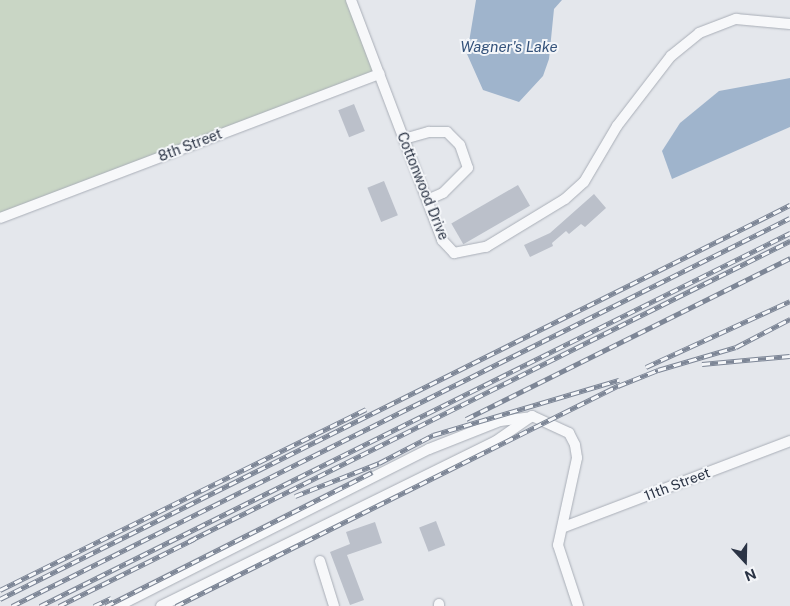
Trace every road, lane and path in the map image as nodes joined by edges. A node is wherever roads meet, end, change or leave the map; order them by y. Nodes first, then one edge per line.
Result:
1 (351, 0) edge
2 (790, 24) edge
3 (380, 74) junction
4 (404, 139) junction
5 (427, 200) junction
6 (0, 218) edge
7 (532, 416) junction
8 (790, 441) edge
9 (564, 527) junction
10 (320, 561) dead end
11 (118, 606) edge
12 (162, 606) edge
13 (334, 606) edge
14 (578, 606) edge

1 - 3 street, Cottonwood Drive
2 - 5 street, Cottonwood Drive
3 - 4 street, Cottonwood Drive
3 - 6 street, 8th Street
4 - 5 street, Cottonwood Drive
4 - 5 street
7 - 9 street
7 - 11 street
7 - 12 street
8 - 9 street, 11th Street
9 - 14 street
10 - 13 street

